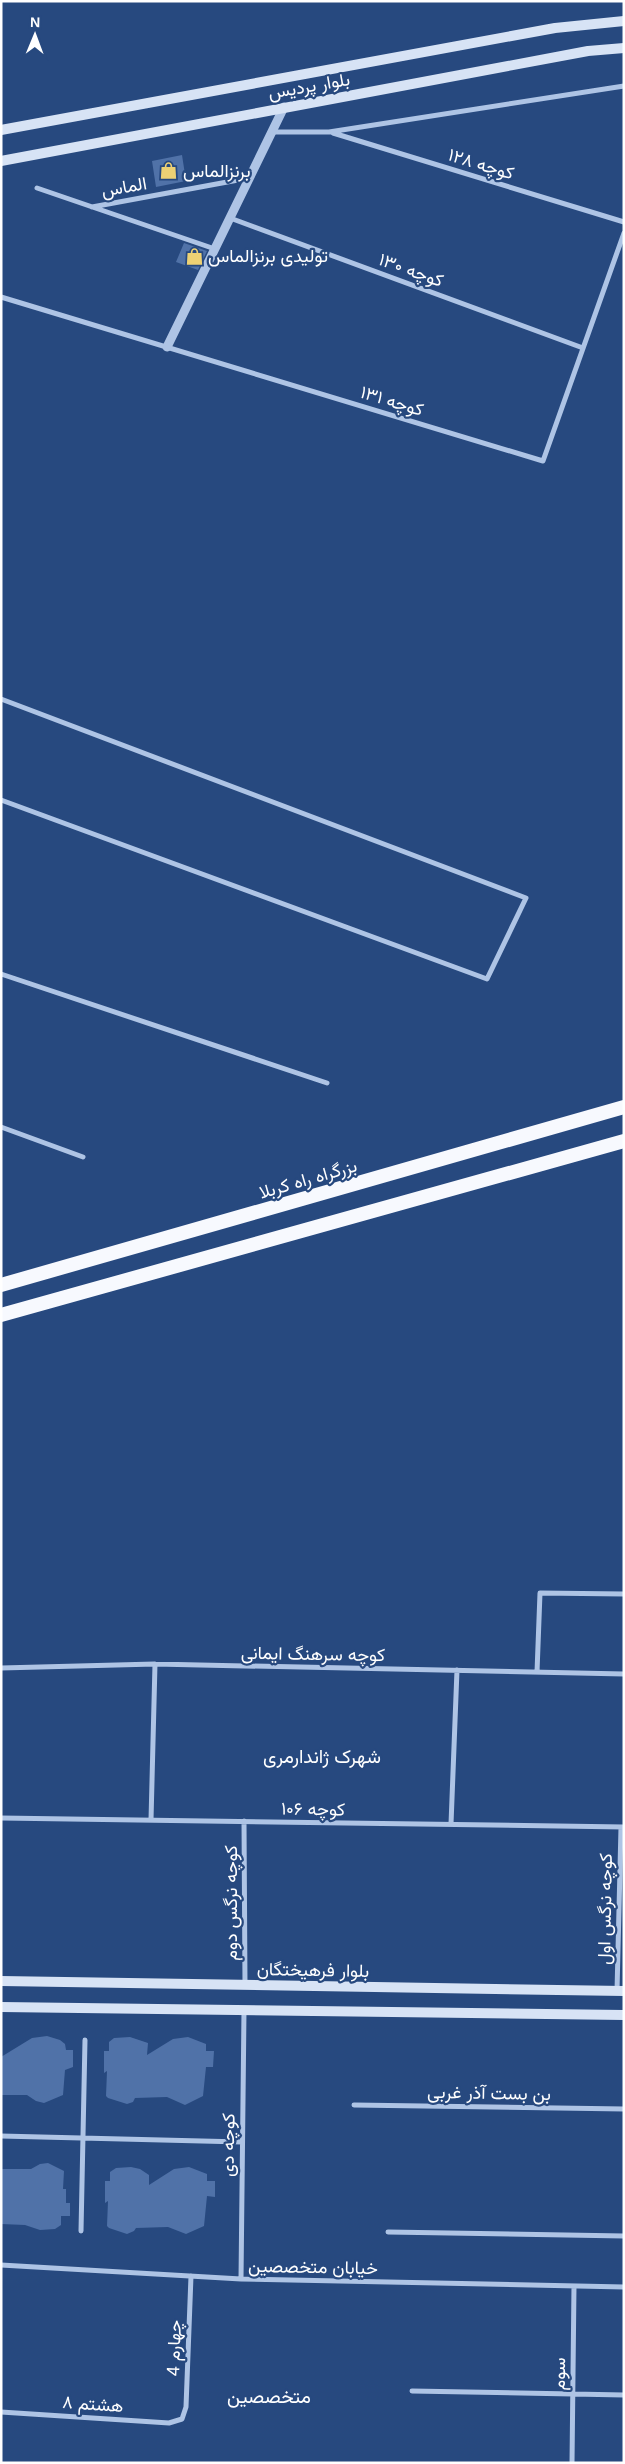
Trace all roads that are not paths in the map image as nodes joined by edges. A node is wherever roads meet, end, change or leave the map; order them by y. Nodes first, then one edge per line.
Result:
1 (624, 21) edge
2 (624, 48) edge
3 (624, 86) edge
4 (284, 107) junction
5 (1, 130) edge
6 (272, 132) junction
7 (330, 132) junction
8 (1, 161) edge
9 (249, 178) junction
10 (36, 188) dead end
11 (92, 207) junction
12 (230, 218) junction
13 (624, 222) edge
14 (624, 233) edge
15 (215, 249) junction
16 (1, 297) edge
17 (167, 347) junction
18 (583, 348) junction
19 (1, 699) edge
20 (1, 800) edge
21 (1, 974) edge
22 (327, 1083) dead end
23 (624, 1107) edge
24 (1, 1127) edge
25 (624, 1141) edge
26 (83, 1157) dead end
27 (1, 1285) edge
28 (1, 1315) edge
29 (624, 1594) edge
30 (155, 1664) junction
31 (1, 1668) edge
32 (457, 1670) junction
33 (537, 1672) junction
34 (624, 1674) edge
35 (1, 1818) edge
36 (151, 1820) junction
37 (244, 1821) junction
38 (451, 1824) junction
39 (622, 1827) edge
40 (1, 1981) edge
41 (245, 1985) junction
42 (620, 1991) edge
43 (1, 2007) edge
44 (244, 2010) junction
45 (624, 2016) edge
46 (84, 2040) dead end
47 (354, 2104) dead end
48 (624, 2109) edge
49 (1, 2136) edge
50 (83, 2138) junction
51 (242, 2142) junction
52 (81, 2230) dead end
53 (388, 2232) dead end
54 (624, 2236) edge
55 (1, 2265) edge
56 (191, 2276) junction
57 (241, 2279) junction
58 (574, 2286) junction
59 (624, 2287) edge
60 (412, 2391) dead end
61 (572, 2394) junction
62 (624, 2395) edge
63 (1, 2412) edge
64 (182, 2419) joint
65 (572, 2463) edge

1 - 5 main road, بلوار پردیس
2 - 4 main road, بلوار پردیس
3 - 7 street
4 - 6 street
4 - 8 main road, بلوار پردیس
6 - 7 street
6 - 9 street
7 - 13 street, کوچه ۱۲۸
9 - 11 street, الماس
9 - 12 street
10 - 11 street
11 - 15 street
12 - 15 street
12 - 18 street, کوچه ۱۳۰
14 - 18 street, کوچه ۱۳۱
15 - 17 street
16 - 17 street, کوچه ۱۳۱
17 - 18 street, کوچه ۱۳۱
19 - 20 street
21 - 22 street
23 - 27 highway, بزرگراه راه کربلا
24 - 26 street
25 - 28 highway
29 - 33 street
30 - 31 street, کوچه سرهنگ ایمانی
30 - 32 street, کوچه سرهنگ ایمانی
30 - 36 street
32 - 33 street, کوچه سرهنگ ایمانی
32 - 38 street
33 - 34 street, کوچه سرهنگ ایمانی
35 - 36 street, کوچه ۱۰۶
36 - 37 street, کوچه ۱۰۶
37 - 38 street, کوچه ۱۰۶
37 - 41 street, کوچه نرگس دوم
38 - 39 street, کوچه ۱۰۶
39 - 42 street, کوچه نرگس اول
40 - 41 main road, بلوار فرهیختگان
41 - 42 main road, بلوار فرهیختگان
43 - 44 main road
44 - 45 main road
44 - 51 street, کوچه دی
46 - 50 street
47 - 48 street, بن بست آذر غربی
49 - 50 street
50 - 51 street
50 - 52 street
51 - 57 street, کوچه دی
53 - 54 street
55 - 56 street, خیابان متخصصین
56 - 57 street, خیابان متخصصین
56 - 64 street, چهارم 4
57 - 58 street, خیابان متخصصین
58 - 59 street, خیابان متخصصین
58 - 61 street, سوم
60 - 61 street
61 - 62 street
61 - 65 street, سوم
63 - 64 street, هشتم ۸

